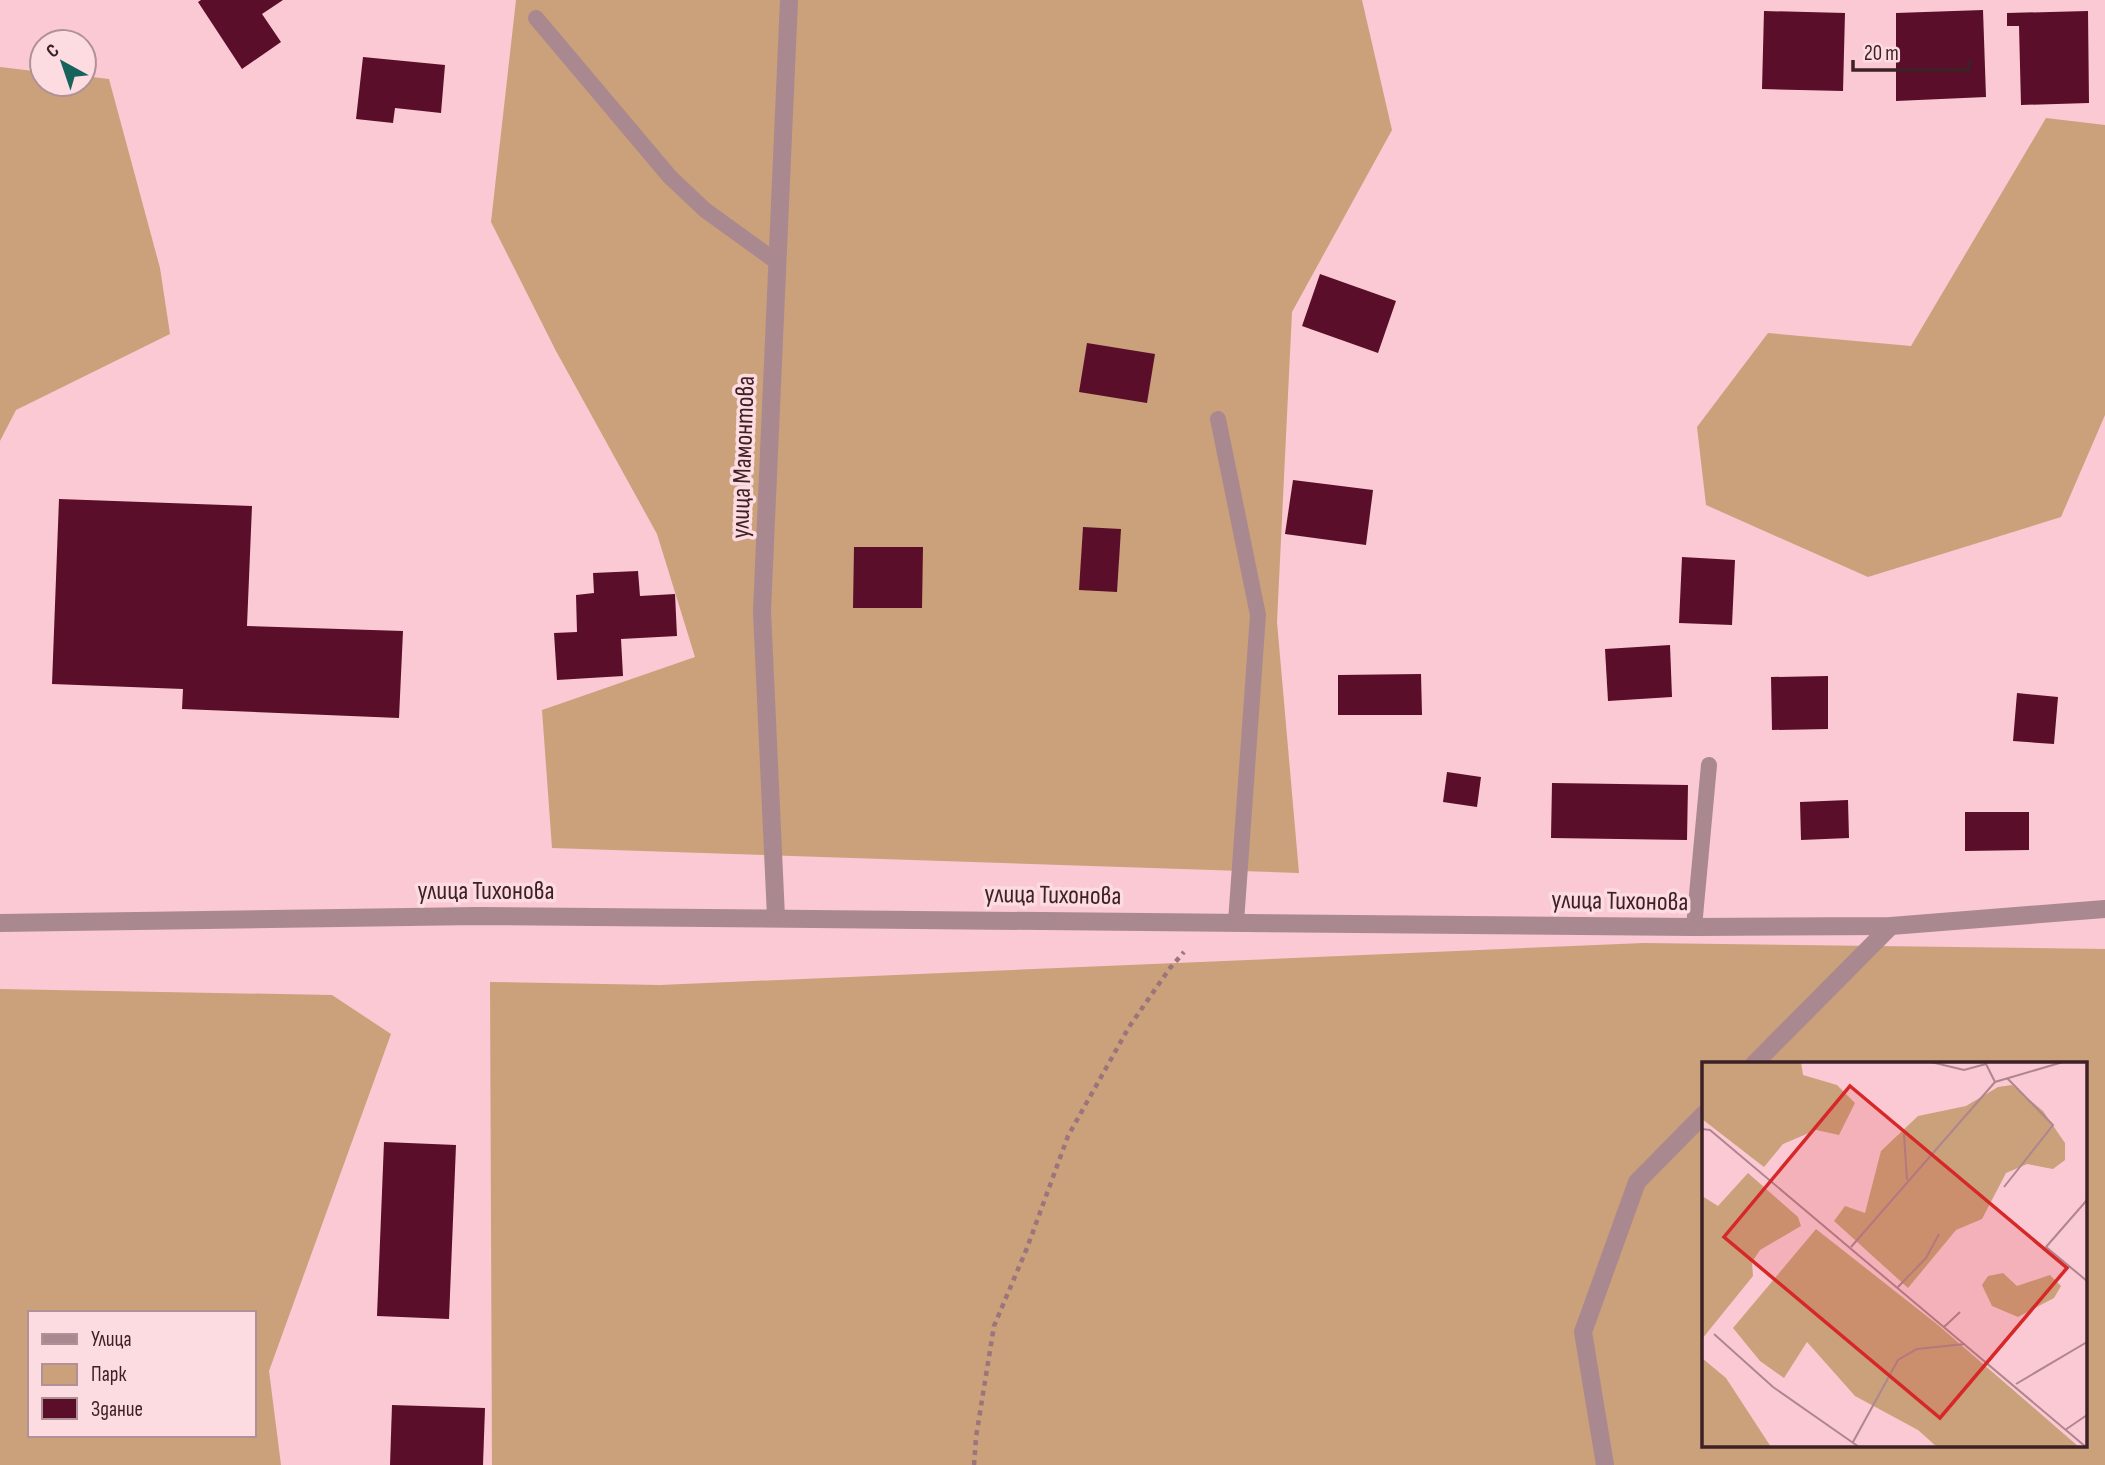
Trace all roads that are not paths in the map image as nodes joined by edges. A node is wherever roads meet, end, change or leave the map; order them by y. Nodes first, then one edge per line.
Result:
1 (789, 0) edge
2 (536, 18) dead end
3 (777, 262) junction
4 (1218, 419) dead end
5 (1709, 765) dead end
6 (2105, 909) edge
7 (776, 917) junction
8 (1236, 922) junction
9 (0, 923) edge
10 (1891, 926) junction
11 (1694, 927) junction
12 (1756, 1062) edge
13 (1702, 1116) edge
14 (1605, 1465) edge

1 - 3 street, улица Мамонтова
2 - 3 lane
3 - 7 street, улица Мамонтова
4 - 8 lane
5 - 11 lane
6 - 10 street, улица Тихонова
7 - 8 street, улица Тихонова
7 - 9 street, улица Тихонова
8 - 11 street, улица Тихонова
10 - 11 street, улица Тихонова
10 - 12 street
13 - 14 street

